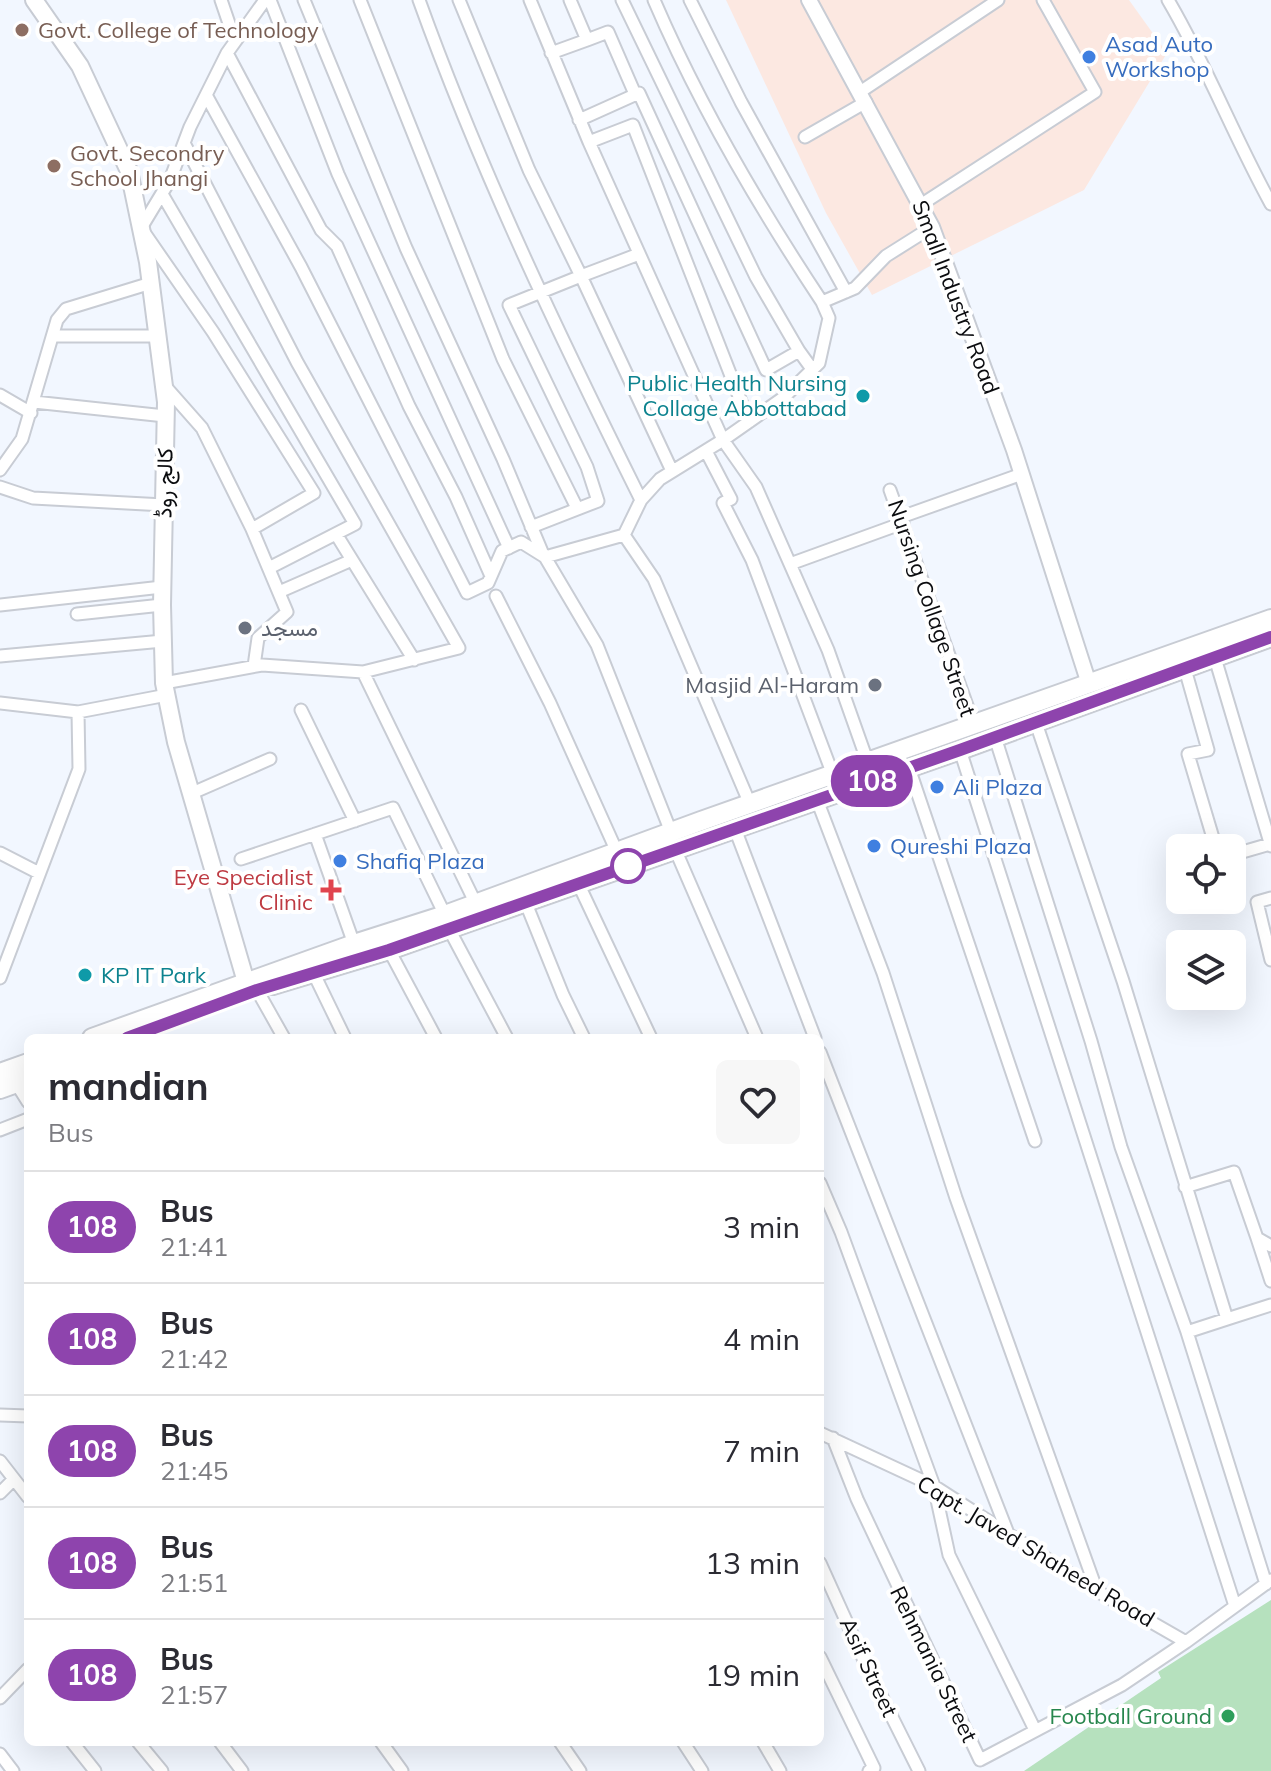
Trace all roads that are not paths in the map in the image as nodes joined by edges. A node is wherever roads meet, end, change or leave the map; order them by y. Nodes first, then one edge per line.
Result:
1 (34, 0) edge
2 (221, 0) edge
3 (268, 0) edge
4 (304, 0) edge
5 (360, 0) edge
6 (419, 0) edge
7 (459, 0) edge
8 (530, 0) edge
9 (570, 0) edge
10 (622, 0) edge
11 (654, 0) edge
12 (690, 0) edge
13 (809, 0) edge
14 (998, 0) edge
15 (1043, 0) edge
16 (1168, 0) edge
17 (587, 40) junction
18 (235, 41) junction
19 (227, 53) junction
20 (551, 53) junction
21 (635, 94) junction
22 (206, 95) junction
23 (863, 97) junction
24 (579, 120) junction
25 (805, 137) dead end
26 (589, 142) junction
27 (184, 143) junction
28 (162, 194) junction
29 (922, 204) junction
30 (1271, 204) edge
31 (932, 227) junction
32 (141, 228) junction
33 (639, 254) junction
34 (581, 276) junction
35 (151, 283) junction
36 (540, 291) junction
37 (846, 292) junction
38 (822, 302) junction
39 (53, 336) junction
40 (157, 336) junction
41 (799, 351) junction
42 (812, 369) junction
43 (163, 384) junction
44 (0, 395) edge
45 (33, 407) junction
46 (165, 416) junction
47 (749, 422) junction
48 (723, 440) junction
49 (706, 451) junction
50 (0, 470) edge
51 (672, 471) junction
52 (1022, 474) junction
53 (0, 487) edge
54 (890, 490) dead end
55 (641, 500) junction
56 (164, 505) junction
57 (577, 508) junction
58 (902, 520) junction
59 (531, 527) junction
60 (252, 529) junction
61 (336, 534) junction
62 (624, 535) junction
63 (509, 548) junction
64 (545, 557) junction
65 (352, 560) junction
66 (790, 564) junction
67 (269, 568) junction
68 (491, 576) junction
69 (162, 587) junction
70 (279, 592) junction
71 (496, 596) dead end
72 (0, 605) edge
73 (162, 605) junction
74 (77, 614) dead end
75 (1271, 619) edge
76 (1271, 637) edge
77 (163, 641) junction
78 (0, 656) edge
79 (1215, 658) junction
80 (414, 660) junction
81 (254, 666) junction
82 (1185, 669) junction
83 (363, 672) junction
84 (166, 689) junction
85 (1092, 693) junction
86 (0, 703) edge
87 (301, 710) dead end
88 (78, 712) junction
89 (1036, 723) junction
90 (974, 725) junction
91 (995, 737) junction
92 (960, 750) junction
93 (270, 759) dead end
94 (868, 763) junction
95 (909, 768) junction
96 (833, 775) junction
97 (190, 794) junction
98 (817, 800) junction
99 (750, 804) junction
100 (355, 821) junction
101 (735, 829) junction
102 (1269, 830) edge
103 (315, 834) junction
104 (1212, 834) edge
105 (673, 841) junction
106 (1271, 845) edge
107 (1246, 851) edge
108 (617, 852) junction
109 (0, 853) edge
110 (241, 859) dead end
111 (39, 873) junction
112 (578, 883) junction
113 (1271, 898) edge
114 (525, 901) junction
115 (476, 904) junction
116 (447, 922) junction
117 (354, 944) junction
118 (389, 950) junction
119 (1271, 960) edge
120 (313, 972) junction
121 (0, 978) edge
122 (252, 986) junction
123 (104, 1034) edge
124 (137, 1034) edge
125 (282, 1034) edge
126 (343, 1034) edge
127 (434, 1034) edge
128 (505, 1034) edge
129 (582, 1034) edge
130 (649, 1034) edge
131 (755, 1034) edge
132 (813, 1034) edge
133 (824, 1062) edge
134 (24, 1064) edge
135 (0, 1073) edge
136 (24, 1121) edge
137 (0, 1130) edge
138 (1035, 1141) dead end
139 (1185, 1187) junction
140 (824, 1192) edge
141 (1257, 1238) junction
142 (1271, 1246) edge
143 (1271, 1281) edge
144 (1271, 1305) edge
145 (1227, 1319) junction
146 (1187, 1332) junction
147 (0, 1415) edge
148 (24, 1416) edge
149 (824, 1435) edge
150 (833, 1438) junction
151 (0, 1461) edge
152 (14, 1479) junction
153 (934, 1486) junction
154 (24, 1492) edge
155 (0, 1493) edge
156 (1009, 1536) junction
157 (824, 1572) edge
158 (1268, 1582) edge
159 (1097, 1591) junction
160 (1235, 1606) junction
161 (1186, 1642) junction
162 (824, 1665) edge
163 (24, 1679) edge
164 (0, 1698) edge
165 (1035, 1730) junction
166 (75, 1746) edge
167 (141, 1746) edge
168 (223, 1746) edge
169 (384, 1746) edge
170 (563, 1746) edge
171 (686, 1746) edge
172 (765, 1746) edge
173 (0, 1754) edge
174 (13, 1771) edge
175 (95, 1771) edge
176 (162, 1771) edge
177 (242, 1771) edge
178 (402, 1771) edge
179 (580, 1771) edge
180 (702, 1771) edge
181 (780, 1771) edge
182 (869, 1771) edge
183 (919, 1771) edge

1 - 32 main road, کالج روڈ
2 - 18 street
3 - 18 street
3 - 63 street
4 - 59 street
5 - 57 street
6 - 36 street
7 - 34 street
8 - 20 street
9 - 17 street
10 - 41 street
11 - 38 street
12 - 37 street
13 - 23 street, Small Industry Road
14 - 23 street
15 - 29 street
16 - 30 street
17 - 20 street
17 - 21 street
18 - 19 street
19 - 22 street
19 - 68 street
20 - 24 street
21 - 24 street
21 - 41 street
22 - 27 street
22 - 68 street
23 - 25 street
23 - 29 street, Small Industry Road
24 - 26 street
26 - 33 street
26 - 47 street
27 - 28 street
27 - 80 street
28 - 32 street
28 - 61 street
29 - 31 street, Small Industry Road
31 - 37 street
31 - 52 street, Small Industry Road
32 - 35 main road, کالج روڈ
32 - 60 street
33 - 34 street
33 - 48 street
34 - 36 street
34 - 51 street
35 - 39 street
35 - 40 main road, کالج روڈ
36 - 55 street
36 - 57 street
37 - 38 street
38 - 42 street
39 - 40 street
39 - 45 street
40 - 43 main road, کالج روڈ
41 - 42 street
42 - 47 street
43 - 46 main road, کالج روڈ
43 - 60 street
44 - 45 street
45 - 46 street
45 - 50 street
46 - 56 main road, کالج روڈ
47 - 48 street
48 - 49 street
48 - 66 street
49 - 51 street
49 - 96 street
51 - 55 street
52 - 58 street
52 - 85 street, Small Industry Road
53 - 56 street
54 - 58 street, Nursing Collage Street
55 - 62 street
56 - 69 main road, کالج روڈ
57 - 59 street
58 - 66 street
58 - 90 street, Nursing Collage Street
59 - 64 street
60 - 67 street
61 - 65 street
61 - 67 street
62 - 64 street
62 - 99 street
63 - 64 street
63 - 68 street
64 - 105 street
65 - 70 street
65 - 80 street
66 - 94 street
67 - 70 street
69 - 72 street
69 - 73 main road, کالج روڈ
70 - 81 street
71 - 108 street
73 - 74 street
73 - 77 main road, کالج روڈ
75 - 85 highway
76 - 79 highway
77 - 78 street
77 - 84 main road, کالج روڈ
79 - 82 highway
79 - 102 street
80 - 83 street
81 - 83 street
81 - 84 street
82 - 85 highway
82 - 104 street
83 - 115 street
84 - 88 street
84 - 97 main road, کالج روڈ
85 - 89 highway
85 - 90 highway
86 - 88 street
87 - 100 street
88 - 111 street
89 - 91 highway
89 - 139 street
90 - 94 highway
91 - 92 highway
91 - 146 street
92 - 95 highway
92 - 160 street
93 - 97 street
94 - 96 highway
95 - 98 highway
95 - 138 street
96 - 99 highway
97 - 122 main road, کالج روڈ
98 - 101 highway
98 - 159 street
99 - 105 highway
100 - 103 street
100 - 116 street
101 - 105 highway
101 - 132 street
102 - 106 street
103 - 110 street
103 - 117 street
105 - 108 highway
105 - 112 highway
105 - 131 street
106 - 107 street
108 - 115 highway
109 - 111 street
111 - 121 street
112 - 114 highway
112 - 130 street
113 - 119 street
114 - 116 highway
114 - 129 street
115 - 116 highway
116 - 117 highway
116 - 118 highway
116 - 128 street
117 - 122 highway
118 - 120 highway
118 - 127 street
120 - 122 highway
120 - 126 street
122 - 123 highway
122 - 124 highway
122 - 125 street
133 - 156 street
134 - 135 highway
136 - 137 street
139 - 141 street
139 - 145 street
140 - 153 street
141 - 142 street
141 - 143 street
144 - 145 street
145 - 146 street
146 - 158 street
147 - 148 street
149 - 150 street, Capt. Javed Shaheed Road
150 - 153 street, Capt. Javed Shaheed Road
150 - 165 street, Rehmania Street
151 - 152 street
152 - 154 street
152 - 155 street
153 - 156 street, Capt. Javed Shaheed Road
153 - 165 street
156 - 159 street, Capt. Javed Shaheed Road
157 - 183 street, Asif Street
158 - 160 street
159 - 161 street, Capt. Javed Shaheed Road
160 - 161 street
161 - 165 street, Rehmania Street
162 - 182 street
163 - 164 street
166 - 175 street
167 - 176 street
168 - 177 street
169 - 178 street
170 - 179 street
171 - 180 street
172 - 181 street
173 - 174 street

